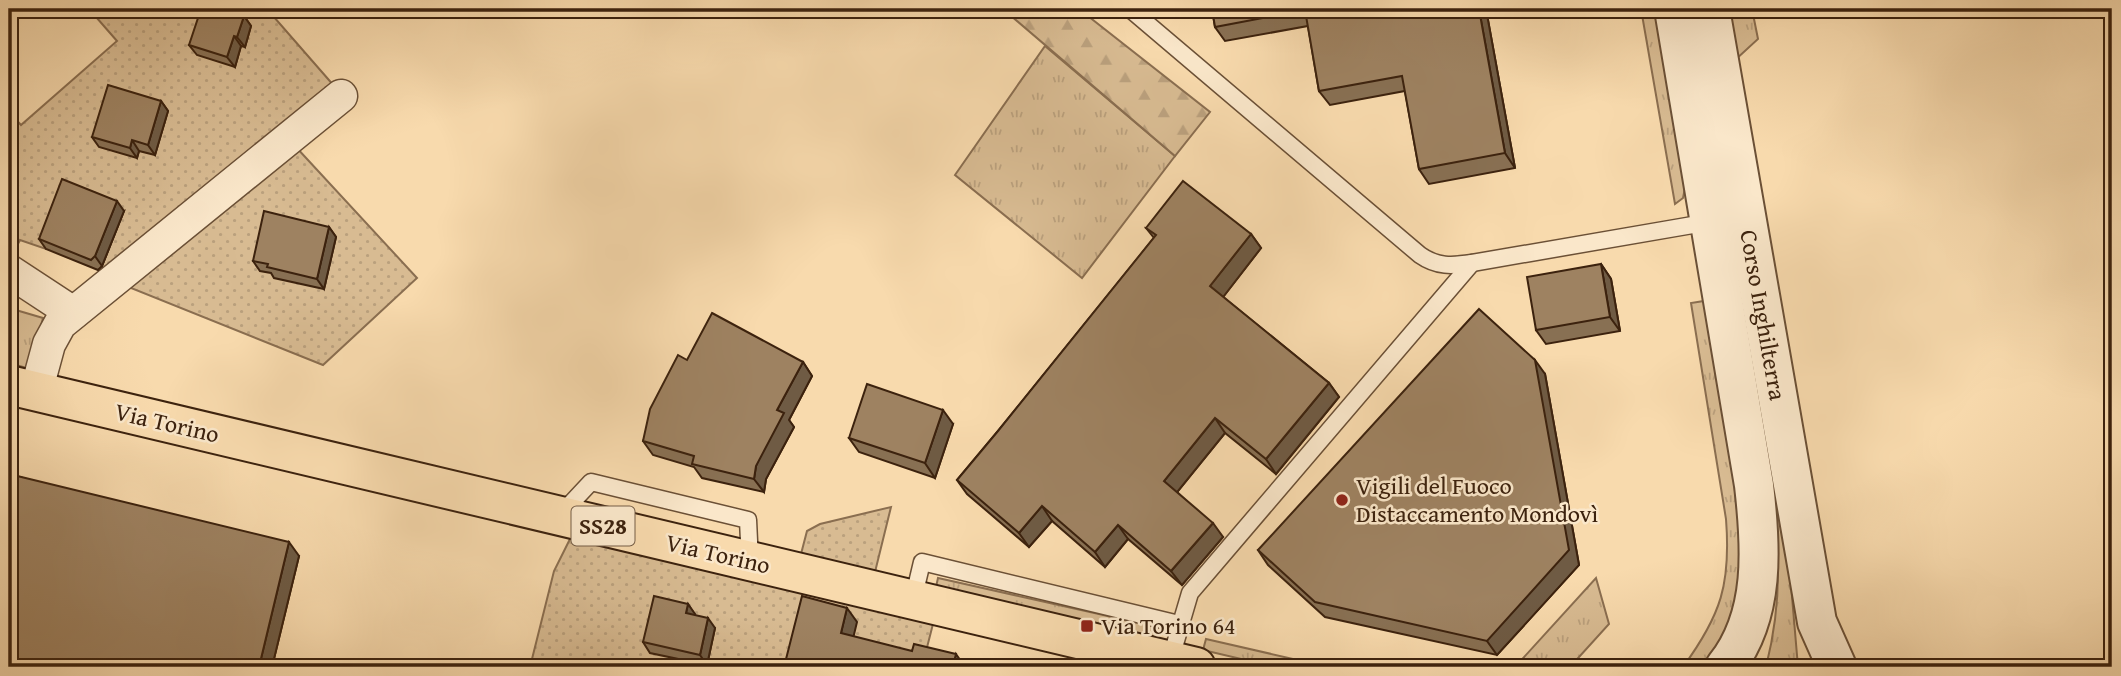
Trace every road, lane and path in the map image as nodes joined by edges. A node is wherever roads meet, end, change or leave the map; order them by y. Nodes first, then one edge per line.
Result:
1 (1130, 9) edge
2 (1674, 9) edge
3 (1710, 9) edge
4 (341, 96) dead end
5 (1727, 219) junction
6 (1472, 263) junction
7 (9, 271) edge
8 (73, 313) junction
9 (22, 389) edge
10 (913, 600) junction
11 (1817, 622) junction
12 (1180, 624) junction
13 (1735, 658) edge
14 (1183, 664) edge
15 (1821, 667) edge
16 (1837, 667) edge

1 - 6 lane, Corso Inghilterra
2 - 5 street, Corso Inghilterra
3 - 5 street, Corso Inghilterra
4 - 8 street, Via Torino
5 - 6 lane, Corso Inghilterra
5 - 11 street, Corso Inghilterra
5 - 13 street, Corso Inghilterra
6 - 12 lane
7 - 8 street
8 - 9 street, Via Torino
9 - 10 main road, Via Torino / SS28
10 - 12 lane
10 - 14 main road, Via Torino / SS28
11 - 15 street, Corso Inghilterra
11 - 16 street, Corso Inghilterra
12 - 14 lane

